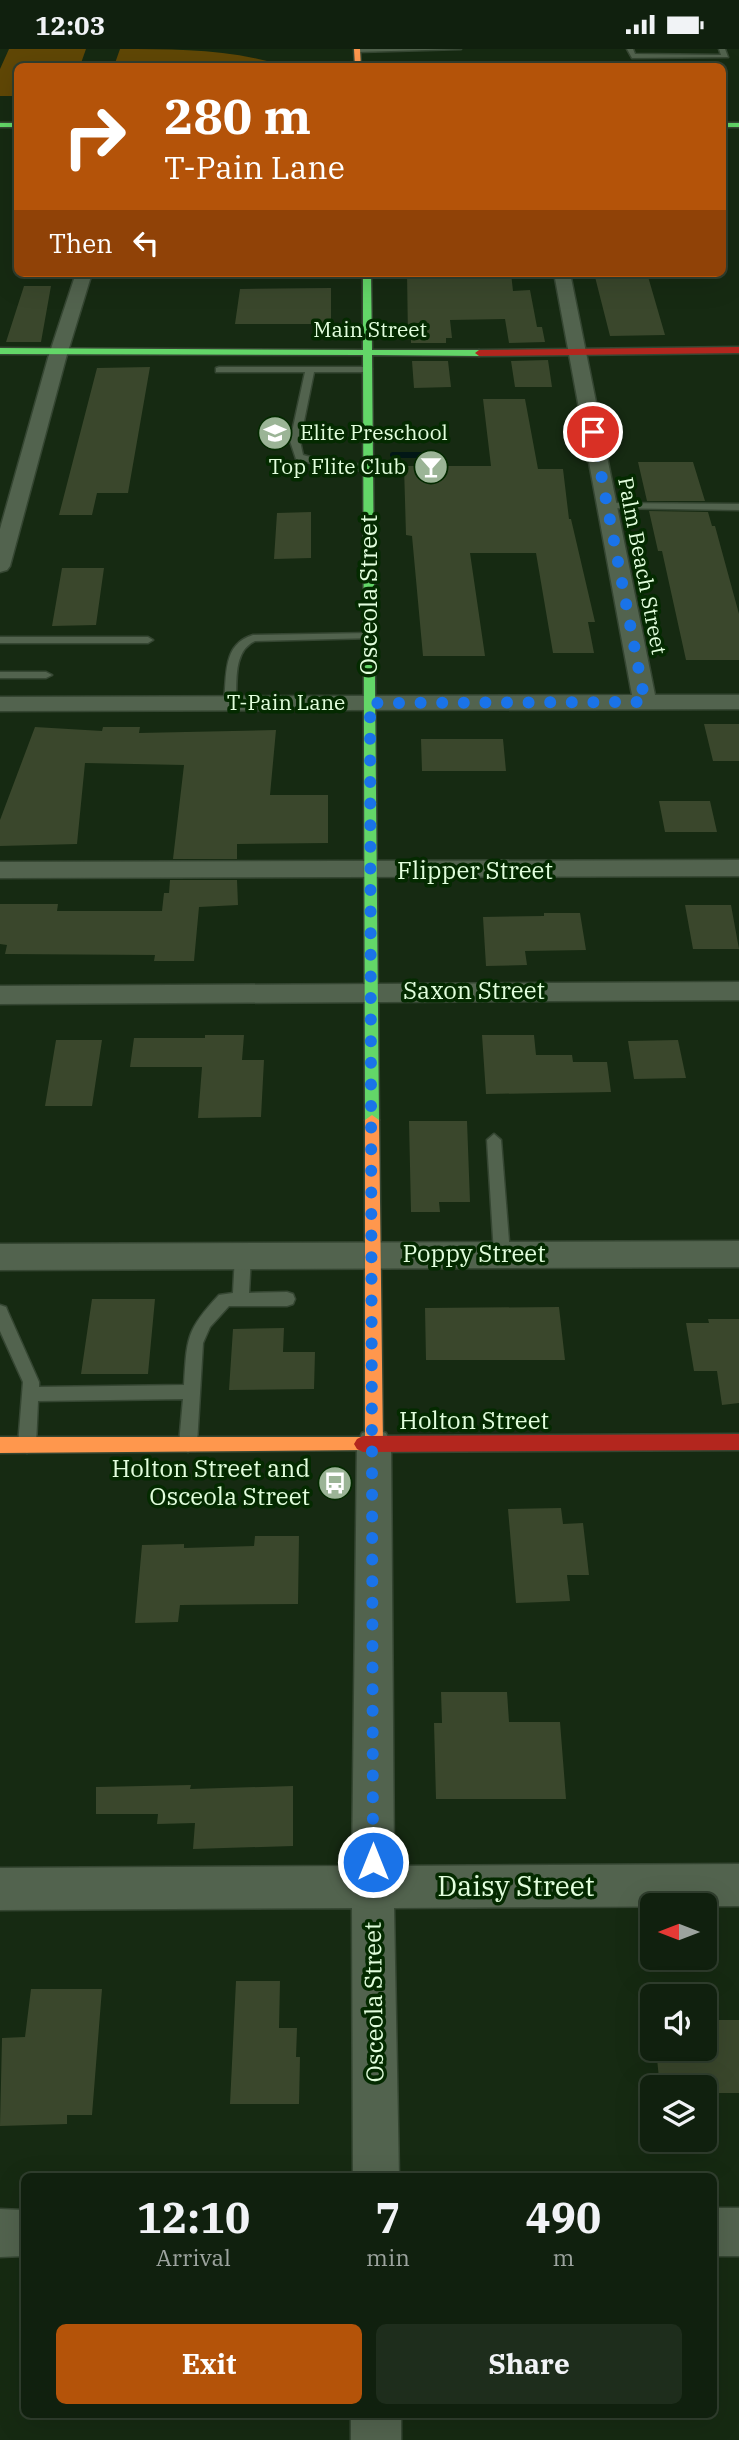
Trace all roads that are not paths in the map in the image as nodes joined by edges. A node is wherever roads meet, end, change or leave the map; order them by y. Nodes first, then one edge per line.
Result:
1 (357, 49) edge
2 (458, 49) edge
3 (630, 49) edge
4 (722, 49) edge
5 (83, 277) edge
6 (368, 277) edge
7 (563, 277) edge
8 (739, 350) edge
9 (0, 351) edge
10 (59, 351) junction
11 (368, 351) junction
12 (577, 351) junction
13 (368, 369) junction
14 (219, 370) dead end
15 (310, 370) junction
16 (369, 468) junction
17 (607, 506) junction
18 (739, 506) edge
19 (0, 566) edge
20 (370, 636) junction
21 (0, 640) edge
22 (148, 640) dead end
23 (0, 675) edge
24 (46, 675) dead end
25 (645, 702) junction
26 (739, 702) edge
27 (230, 703) junction
28 (370, 703) junction
29 (0, 704) edge
30 (739, 868) edge
31 (0, 870) edge
32 (370, 871) junction
33 (371, 991) junction
34 (739, 991) edge
35 (0, 995) edge
36 (494, 1140) dead end
37 (373, 1254) junction
38 (502, 1254) junction
39 (739, 1254) edge
40 (243, 1255) junction
41 (0, 1258) edge
42 (287, 1299) dead end
43 (241, 1300) junction
44 (0, 1312) edge
45 (192, 1392) junction
46 (30, 1394) junction
47 (739, 1442) edge
48 (188, 1444) junction
49 (374, 1444) junction
50 (0, 1445) edge
51 (27, 1445) junction
52 (739, 1885) edge
53 (373, 1886) junction
54 (0, 1889) edge
55 (376, 2173) edge
56 (717, 2232) edge
57 (739, 2232) edge
58 (0, 2233) edge
59 (21, 2233) edge
60 (376, 2418) edge
61 (376, 2440) edge

1 - 2 lane
3 - 4 lane
5 - 10 street
6 - 11 street, Osceola Street
7 - 12 street, Palm Beach Street
8 - 12 street, Main Street
9 - 10 street, Main Street
10 - 11 street, Main Street
10 - 19 street
11 - 12 street, Main Street
11 - 13 street, Osceola Street
12 - 17 street, Palm Beach Street
13 - 15 lane
13 - 16 street, Osceola Street
14 - 15 lane
15 - 16 lane
16 - 20 street, Osceola Street
17 - 18 lane
17 - 25 street, Palm Beach Street
20 - 27 lane
20 - 28 street, Osceola Street
21 - 22 lane
23 - 24 lane
25 - 26 street, T-Pain Lane
25 - 28 street, T-Pain Lane
27 - 28 street, T-Pain Lane
27 - 29 street, T-Pain Lane
28 - 32 street, Osceola Street
30 - 32 street, Flipper Street
31 - 32 street, Flipper Street
32 - 33 street, Osceola Street
33 - 34 street, Saxon Street
33 - 35 street, Saxon Street
33 - 37 street, Osceola Street
36 - 38 lane
37 - 38 street, Poppy Street
37 - 40 street, Poppy Street
37 - 49 street, Osceola Street
38 - 39 street, Poppy Street
40 - 41 street, Poppy Street
40 - 43 lane
42 - 43 lane
43 - 45 lane
44 - 46 lane
45 - 46 lane
45 - 48 lane
46 - 51 lane
47 - 49 street, Holton Street
48 - 49 street, Holton Street
48 - 51 street, Holton Street
49 - 53 street, Osceola Street
50 - 51 street, Holton Street
52 - 53 street, Daisy Street
53 - 54 street, Daisy Street
53 - 55 street, Osceola Street
56 - 57 street
58 - 59 street
60 - 61 street

